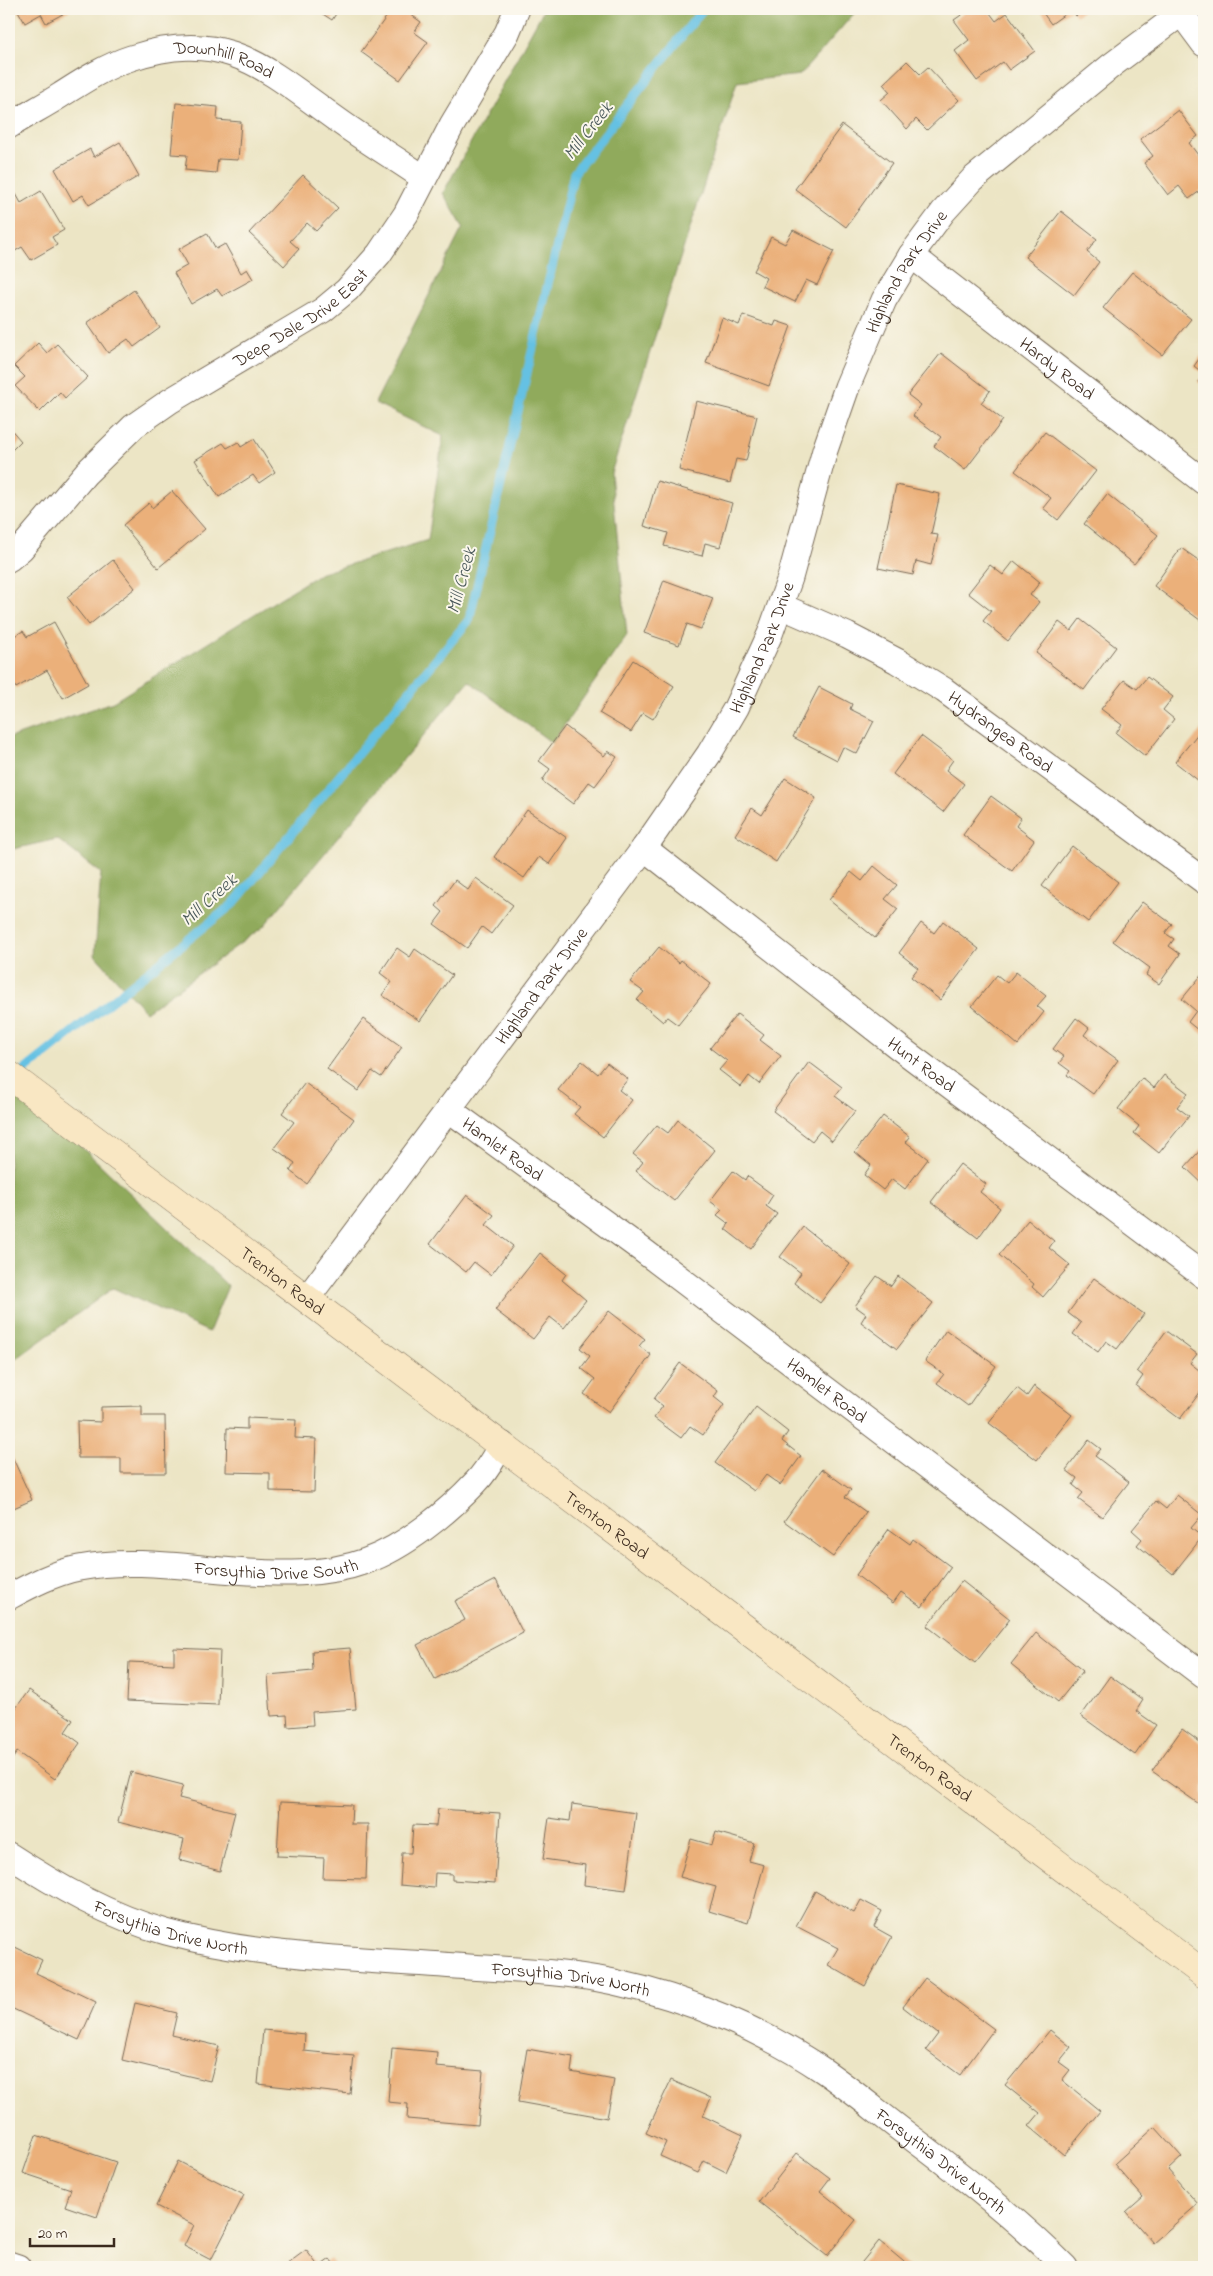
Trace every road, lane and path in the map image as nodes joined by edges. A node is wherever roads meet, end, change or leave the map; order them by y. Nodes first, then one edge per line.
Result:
1 (517, 9) edge
2 (1184, 11) edge
3 (1204, 44) edge
4 (9, 126) edge
5 (424, 178) junction
6 (911, 255) junction
7 (1204, 482) edge
8 (9, 559) edge
9 (781, 606) junction
10 (644, 848) junction
11 (1204, 881) edge
12 (9, 1074) edge
13 (448, 1109) junction
14 (1204, 1276) edge
15 (308, 1297) junction
16 (502, 1444) junction
17 (9, 1597) edge
18 (1204, 1676) edge
19 (9, 1855) edge
20 (1204, 1974) edge
21 (9, 2264) edge
22 (18, 2267) edge
23 (1065, 2267) edge

1 - 5 street, Deep Dale Drive East
2 - 3 street
2 - 6 street, Highland Park Drive
4 - 5 street, Downhill Road
5 - 8 street, Deep Dale Drive East
6 - 7 street, Hardy Road
6 - 9 street, Highland Park Drive
9 - 10 street, Highland Park Drive
9 - 11 street, Hydrangea Road
10 - 13 street, Highland Park Drive
10 - 14 street, Hunt Road
12 - 15 main road, Trenton Road
13 - 15 street, Highland Park Drive
13 - 18 street, Hamlet Road
15 - 16 main road, Trenton Road
16 - 17 street, Forsythia Drive South
16 - 20 main road, Trenton Road
19 - 23 street, Forsythia Drive North
21 - 22 street

